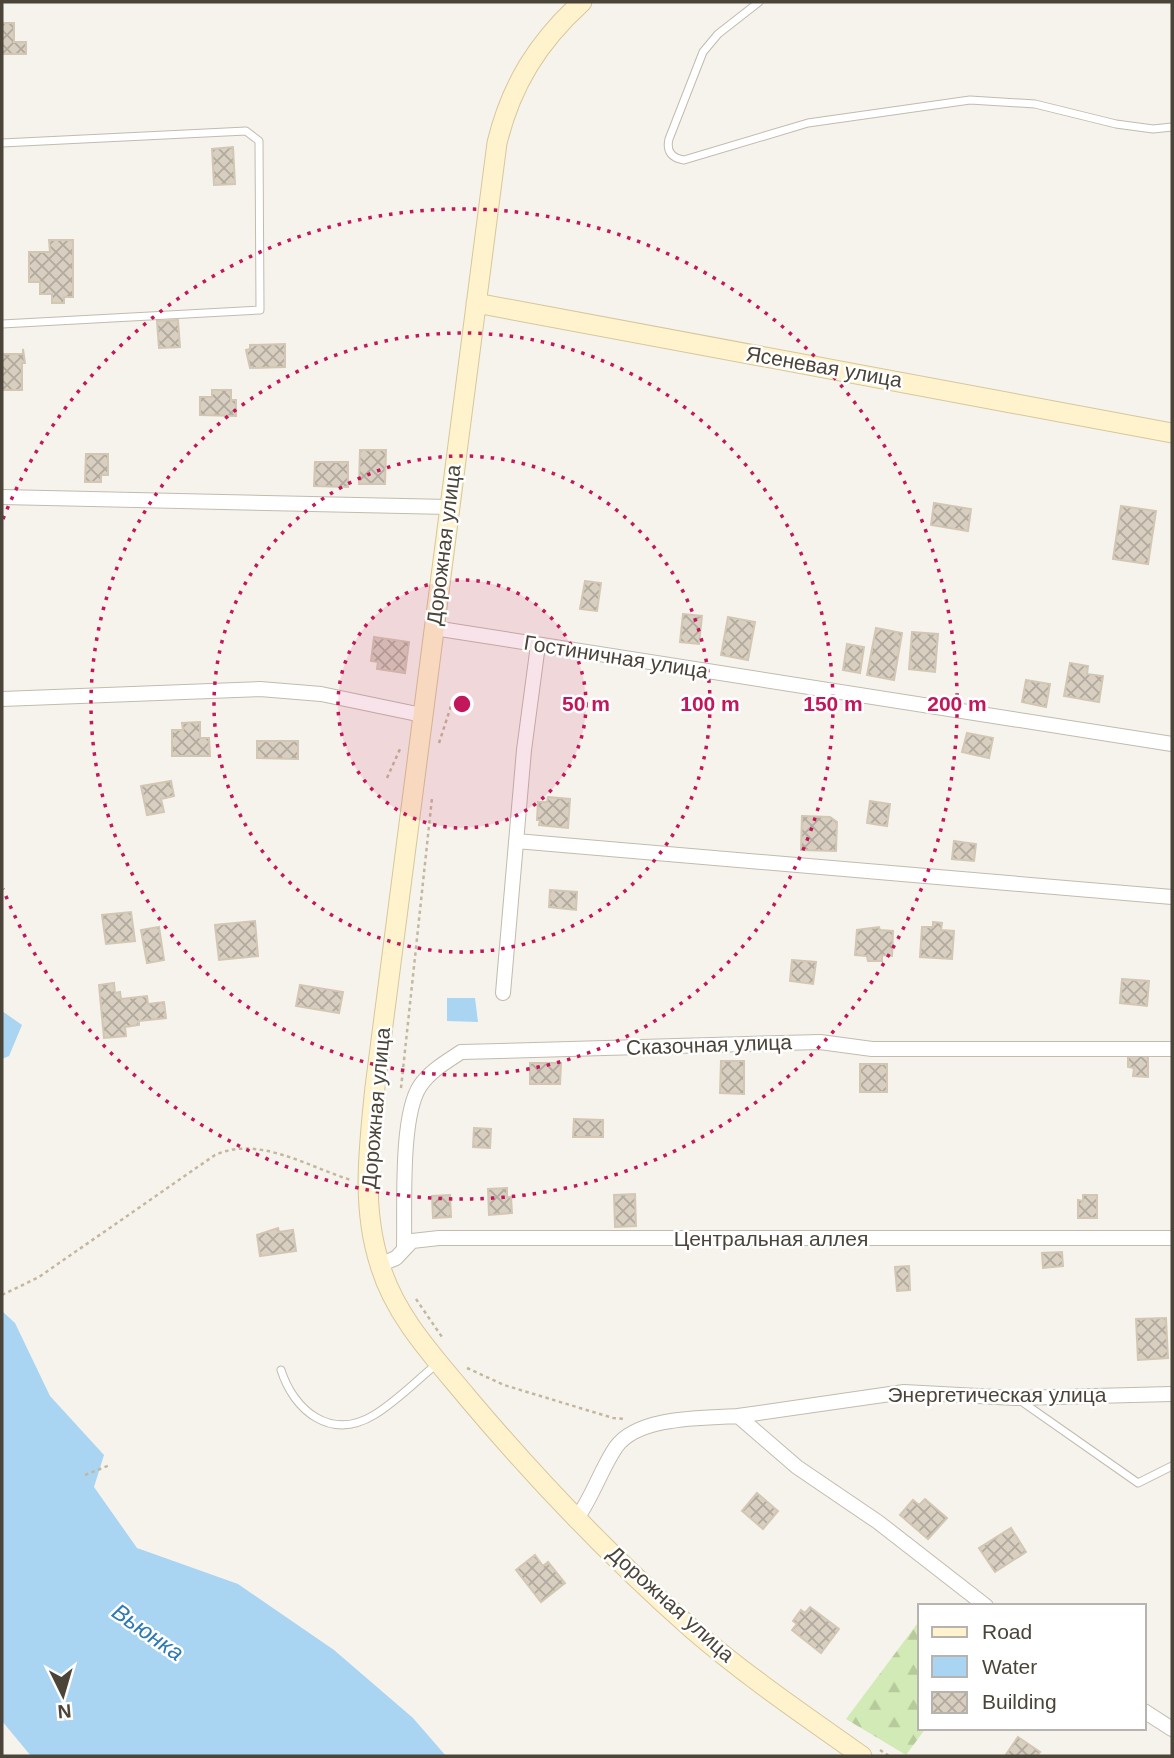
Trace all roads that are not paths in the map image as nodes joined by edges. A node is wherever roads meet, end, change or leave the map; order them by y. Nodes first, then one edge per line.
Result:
1 (582, 2) edge
2 (759, 2) edge
3 (1172, 127) edge
4 (2, 144) edge
5 (476, 303) junction
6 (2, 324) edge
7 (1172, 433) edge
8 (2, 497) edge
9 (449, 507) junction
10 (434, 628) junction
11 (538, 645) junction
12 (2, 699) edge
13 (422, 715) junction
14 (1172, 744) edge
15 (516, 841) junction
16 (1172, 897) edge
17 (503, 993) dead end
18 (1172, 1049) edge
19 (1172, 1238) edge
20 (404, 1246) junction
21 (379, 1265) junction
22 (439, 1363) junction
23 (281, 1370) dead end
24 (1172, 1394) edge
25 (1015, 1398) junction
26 (738, 1416) junction
27 (1172, 1466) edge
28 (577, 1518) junction
29 (983, 1604) edge
30 (1146, 1712) edge
31 (1172, 1729) edge
32 (866, 1750) edge

1 - 5 main road, Дорожная улица
2 - 3 lane
4 - 6 lane
5 - 7 main road, Ясеневая улица
5 - 9 main road, Дорожная улица
8 - 9 street
9 - 10 main road, Дорожная улица
10 - 11 street, Гостиничная улица
10 - 13 main road, Дорожная улица
11 - 14 street, Гостиничная улица
11 - 15 street
12 - 13 street
13 - 21 main road, Дорожная улица
15 - 16 street
15 - 17 street
18 - 20 street, Сказочная улица
19 - 20 street, Центральная аллея
20 - 21 street, Центральная аллея
21 - 22 main road, Дорожная улица
22 - 23 lane
22 - 28 main road, Дорожная улица
24 - 25 street, Энергетическая улица
25 - 26 street, Энергетическая улица
25 - 27 lane
26 - 28 street, Энергетическая улица
26 - 29 street
28 - 32 main road, Дорожная улица
30 - 31 street

